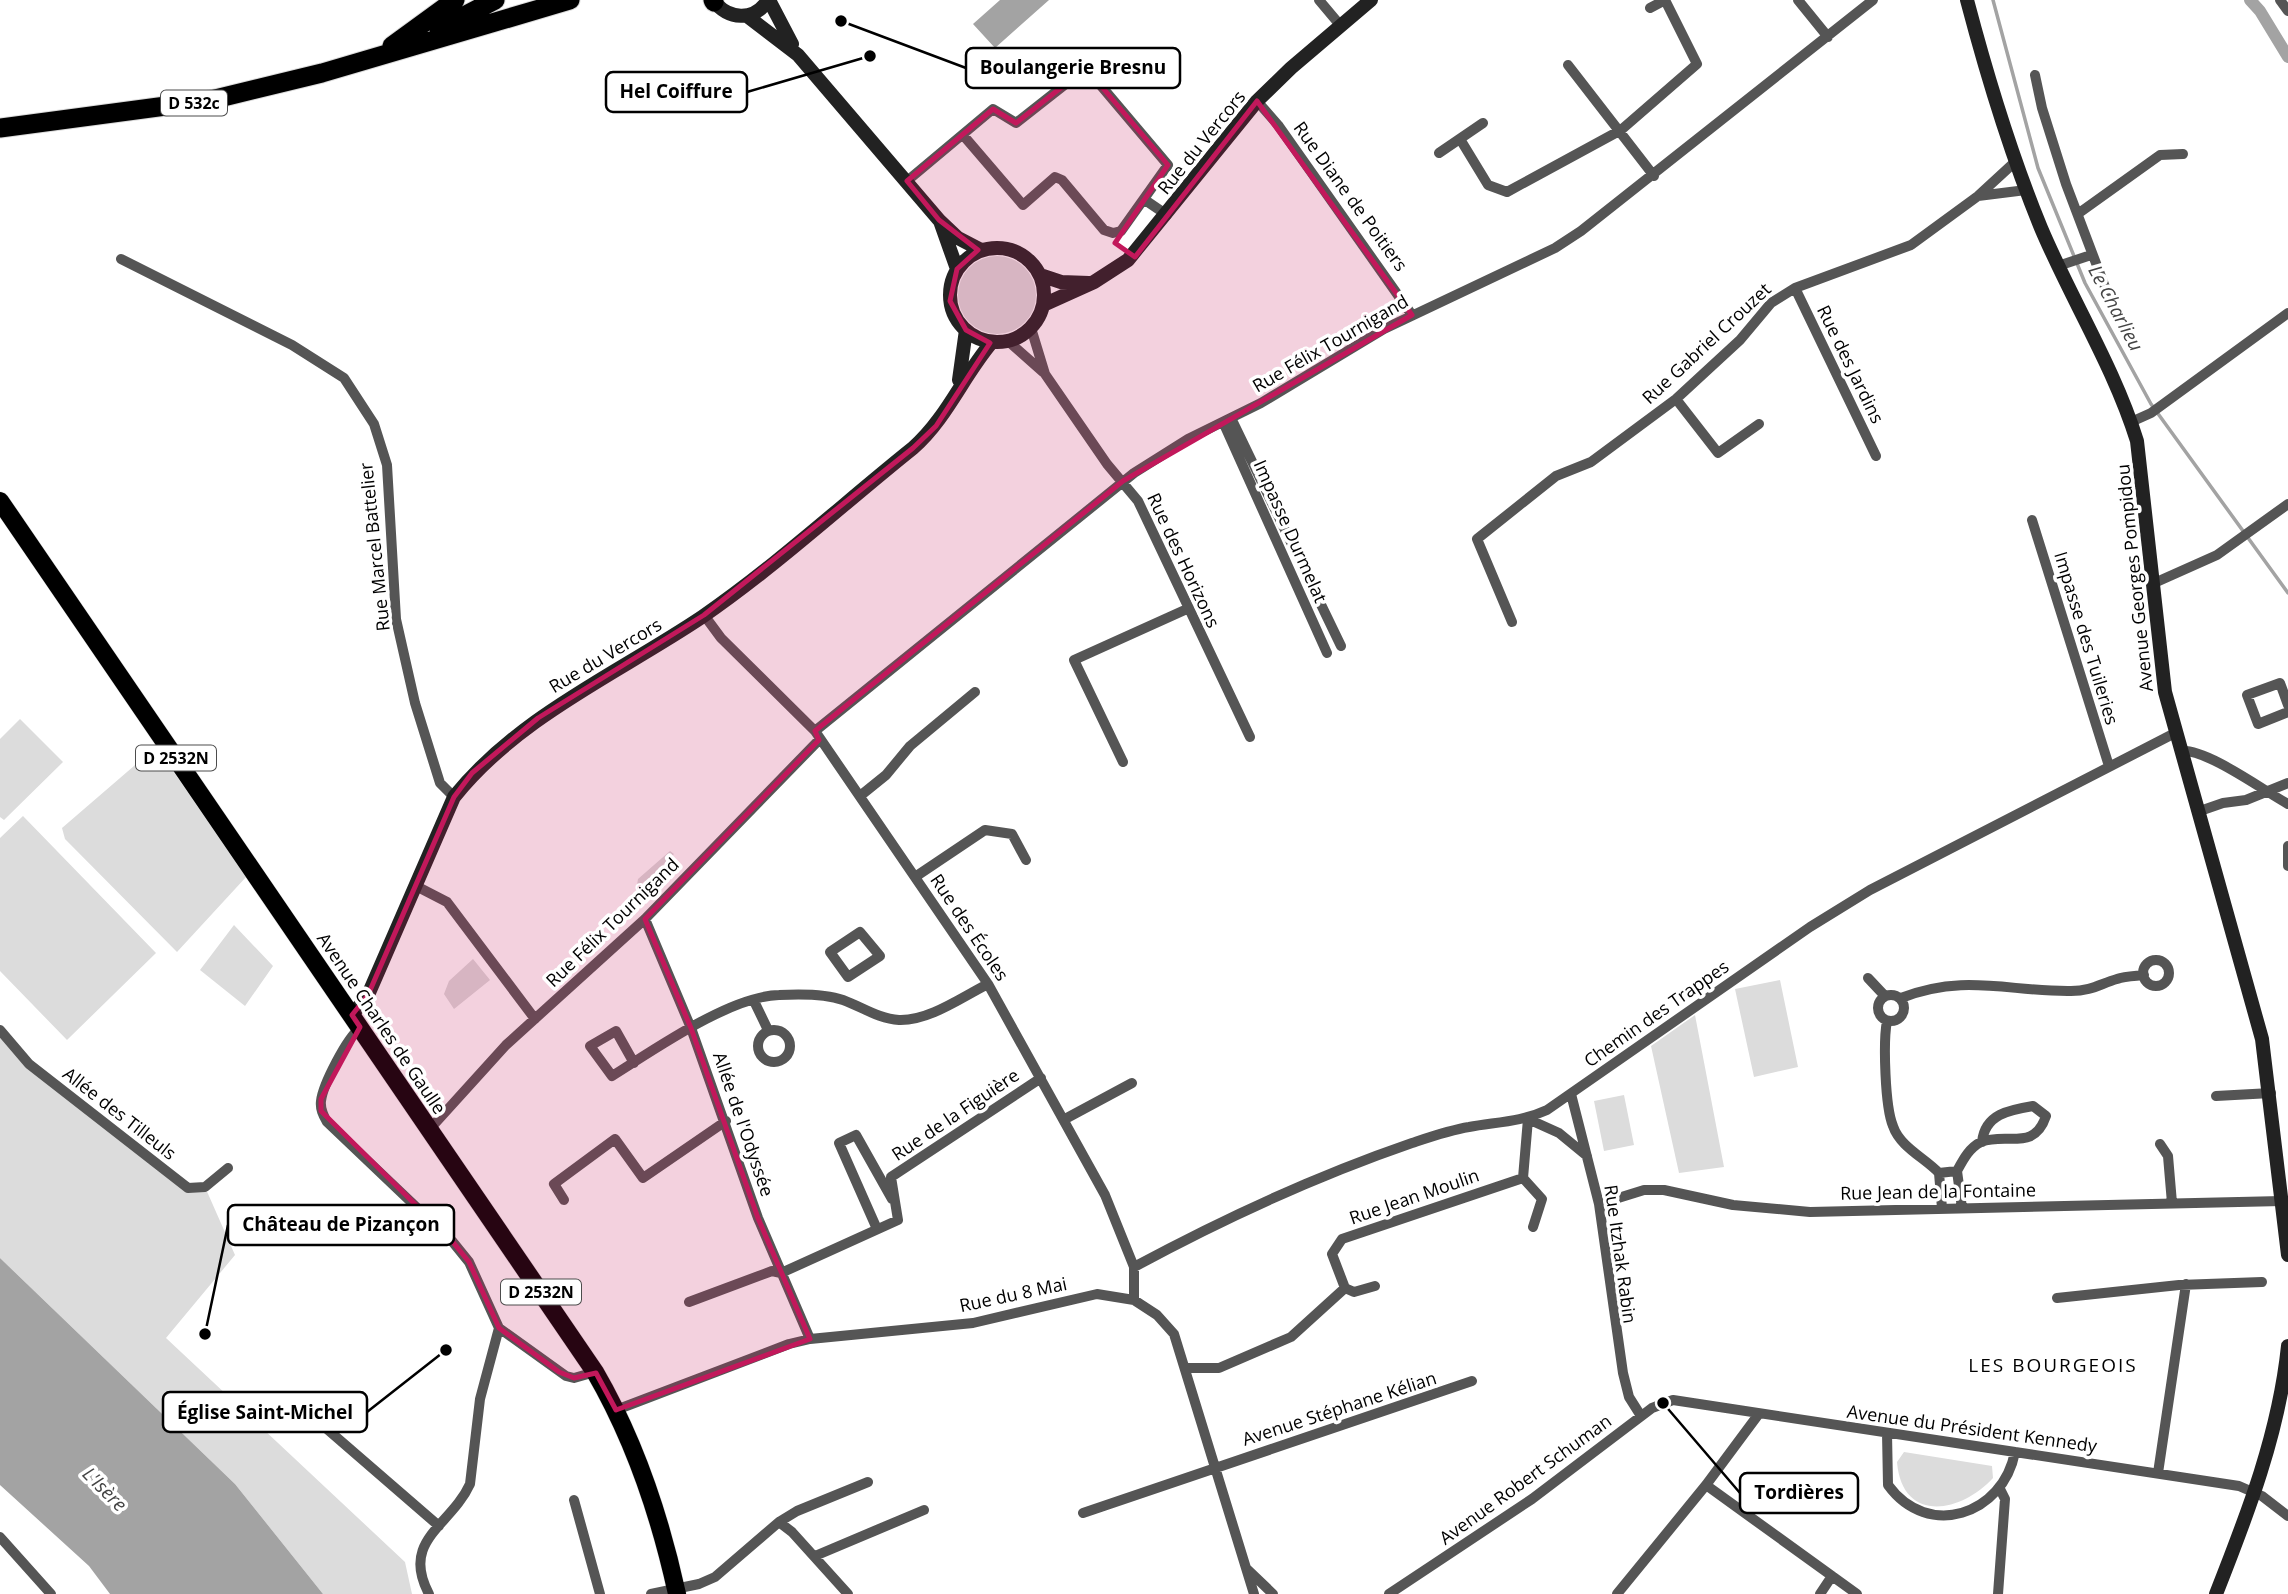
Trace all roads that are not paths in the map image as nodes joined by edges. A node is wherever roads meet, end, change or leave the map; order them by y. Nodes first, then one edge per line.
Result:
1 (455, 0) edge
2 (495, 0) edge
3 (570, 0) edge
4 (769, 0) edge
5 (1319, 0) edge
6 (1371, 0) edge
7 (1665, 0) edge
8 (1798, 0) edge
9 (1873, 0) edge
10 (1967, 0) edge
11 (2280, 0) edge
12 (713, 1) edge
13 (1650, 8) dead end
14 (2288, 11) edge
15 (747, 16) junction
16 (1340, 25) junction
17 (1828, 37) junction
18 (383, 53) junction
19 (798, 55) junction
20 (1568, 65) dead end
21 (2035, 75) dead end
22 (1257, 102) junction
23 (1483, 123) dead end
24 (0, 128) edge
25 (1621, 130) junction
26 (963, 135) junction
27 (1460, 139) junction
28 (1439, 153) dead end
29 (2183, 154) dead end
30 (2016, 161) junction
31 (1654, 176) junction
32 (907, 181) junction
33 (2026, 190) junction
34 (1978, 196) junction
35 (1145, 200) junction
36 (2079, 213) junction
37 (1167, 215) junction
38 (939, 220) junction
39 (981, 250) junction
40 (2086, 257) junction
41 (121, 259) dead end
42 (2064, 265) junction
43 (957, 270) junction
44 (1040, 275) junction
45 (1094, 282) junction
46 (1795, 288) junction
47 (2108, 295) dead end
48 (1043, 305) junction
49 (2288, 313) edge
50 (1412, 315) junction
51 (1031, 328) junction
52 (966, 330) junction
53 (1009, 341) junction
54 (992, 342) junction
55 (1045, 374) junction
56 (957, 388) junction
57 (1676, 399) junction
58 (1227, 420) junction
59 (2131, 422) junction
60 (1759, 424) dead end
61 (1876, 456) dead end
62 (1123, 481) junction
63 (0, 501) edge
64 (2288, 504) edge
65 (2032, 520) dead end
66 (2152, 584) junction
67 (1187, 609) junction
68 (704, 615) junction
69 (1512, 622) dead end
70 (1341, 646) dead end
71 (1327, 653) dead end
72 (975, 692) dead end
73 (2288, 705) edge
74 (2288, 712) edge
75 (2175, 733) junction
76 (817, 736) junction
77 (1250, 737) dead end
78 (2180, 751) junction
79 (1123, 762) dead end
80 (2109, 766) junction
81 (2288, 783) edge
82 (2265, 792) junction
83 (860, 796) junction
84 (454, 797) junction
85 (2288, 804) edge
86 (2197, 812) junction
87 (2288, 846) edge
88 (1026, 860) dead end
89 (2288, 866) edge
90 (915, 877) junction
91 (416, 886) junction
92 (645, 919) junction
93 (2144, 975) dead end
94 (848, 977) junction
95 (1868, 978) dead end
96 (988, 984) junction
97 (1884, 995) junction
98 (1901, 998) junction
99 (842, 999) junction
100 (754, 1001) junction
101 (535, 1020) junction
102 (356, 1021) junction
103 (1887, 1021) junction
104 (691, 1028) junction
105 (0, 1030) edge
106 (768, 1030) dead end
107 (634, 1063) dead end
108 (1041, 1078) junction
109 (1132, 1083) dead end
110 (2271, 1093) junction
111 (1571, 1094) junction
112 (2216, 1096) dead end
113 (1065, 1119) junction
114 (1528, 1119) junction
115 (726, 1121) junction
116 (429, 1130) junction
117 (1982, 1142) junction
118 (2160, 1144) dead end
119 (1587, 1156) junction
120 (228, 1168) dead end
121 (1957, 1171) junction
122 (1939, 1173) junction
123 (1523, 1178) junction
124 (565, 1200) dead end
125 (2282, 1201) junction
126 (2172, 1203) junction
127 (1599, 1204) junction
128 (895, 1205) junction
129 (1942, 1208) junction
130 (1962, 1208) junction
131 (1533, 1227) dead end
132 (877, 1229) junction
133 (2288, 1255) edge
134 (1134, 1268) junction
135 (781, 1273) junction
136 (2262, 1282) dead end
137 (2186, 1284) junction
138 (1375, 1286) dead end
139 (1345, 1288) junction
140 (2056, 1298) dead end
141 (1134, 1300) junction
142 (689, 1301) dead end
143 (499, 1328) junction
144 (810, 1339) junction
145 (2288, 1346) edge
146 (1187, 1368) junction
147 (595, 1371) junction
148 (1472, 1381) dead end
149 (2286, 1396) edge
150 (1683, 1401) joint
151 (305, 1410) dead end
152 (616, 1410) junction
153 (1758, 1415) junction
154 (1641, 1416) junction
155 (1887, 1433) junction
156 (2014, 1452) junction
157 (1216, 1467) junction
158 (2158, 1473) junction
159 (869, 1482) dead end
160 (1706, 1485) junction
161 (2000, 1487) junction
162 (2255, 1492) junction
163 (574, 1500) dead end
164 (924, 1510) dead end
165 (1083, 1513) dead end
166 (2288, 1516) edge
167 (779, 1522) junction
168 (439, 1527) junction
169 (0, 1537) edge
170 (815, 1556) junction
171 (1245, 1567) junction
172 (1832, 1576) junction
173 (676, 1591) edge
174 (51, 1594) edge
175 (429, 1594) edge
176 (600, 1594) edge
177 (651, 1594) edge
178 (848, 1594) edge
179 (1254, 1594) edge
180 (1273, 1594) edge
181 (1389, 1594) edge
182 (1617, 1594) edge
183 (1820, 1594) edge
184 (1857, 1594) edge
185 (1998, 1594) edge
186 (2216, 1594) edge

1 - 18 highway
2 - 18 highway, D 532c
3 - 18 highway
4 - 15 street
4 - 19 street
5 - 16 street
6 - 16 street, Rue du Vercors
7 - 13 street
7 - 25 street
8 - 17 street
9 - 17 street, Rue Félix Tournigand
10 - 30 street, Avenue Georges Pompidou
11 - 14 street
12 - 15 street
15 - 19 street
16 - 22 street, Rue du Vercors
17 - 31 street, Rue Félix Tournigand
18 - 24 highway, D 532c
19 - 32 street
20 - 25 street
21 - 36 street
22 - 37 street, Rue du Vercors
22 - 50 street, Rue Diane de Poitiers
23 - 27 street
25 - 27 street
25 - 31 street
26 - 32 street
26 - 35 street
26 - 35 street
27 - 28 street
29 - 36 street
30 - 33 street, Avenue Georges Pompidou
30 - 34 street, Rue Gabriel Crouzet
31 - 50 street, Rue Félix Tournigand
32 - 38 street
33 - 34 street, Rue Gabriel Crouzet
33 - 42 street, Avenue Georges Pompidou
34 - 46 street, Rue Gabriel Crouzet
35 - 37 street
36 - 40 street
37 - 45 street, Rue du Vercors
38 - 39 street
38 - 43 street
39 - 43 street
39 - 44 street
40 - 42 street
40 - 47 street
41 - 84 street, Rue Marcel Battelier
42 - 59 street, Avenue Georges Pompidou
43 - 52 street
44 - 45 street
44 - 48 street
45 - 48 street, Rue du Vercors
46 - 57 street, Rue Gabriel Crouzet
46 - 61 street, Rue des Jardins
48 - 51 street
49 - 59 street
50 - 58 street, Rue Félix Tournigand
51 - 53 street
51 - 55 street, Rue des Horizons
52 - 54 street
52 - 56 street, Rue du Vercors
53 - 54 street
53 - 55 street, Rue des Horizons
54 - 56 street, Rue du Vercors
55 - 62 street, Rue des Horizons
56 - 68 street, Rue du Vercors
57 - 60 street
57 - 69 street, Rue Gabriel Crouzet
58 - 62 street, Rue Félix Tournigand
58 - 70 street
58 - 71 street, Impasse Durmelat
59 - 66 street, Avenue Georges Pompidou
62 - 67 street, Rue des Horizons
62 - 76 street, Rue Félix Tournigand
63 - 102 main road, Avenue Charles de Gaulle / D 2532N
64 - 66 street
65 - 80 street, Impasse des Tuileries
66 - 75 street, Avenue Georges Pompidou
67 - 77 street, Rue des Horizons
67 - 79 street
68 - 76 street, Rue des Écoles
68 - 84 street, Rue du Vercors
72 - 83 street
73 - 74 street
75 - 78 street, Avenue Georges Pompidou
75 - 80 street, Chemin des Trappes
76 - 83 street, Rue des Écoles
76 - 92 street, Rue Félix Tournigand
78 - 82 street
78 - 86 street, Avenue Georges Pompidou
80 - 111 street, Chemin des Trappes
81 - 82 street
82 - 85 street
82 - 86 street
83 - 90 street, Rue des Écoles
84 - 91 street, Rue du Vercors
86 - 110 street, Avenue Georges Pompidou
87 - 89 street
88 - 90 street
90 - 96 street, Rue des Écoles
91 - 101 street
91 - 102 street, Rue du Vercors
92 - 101 street, Rue Félix Tournigand
92 - 104 street, Allée de l'Odyssée
93 - 98 street
94 - 94 street
94 - 99 street
95 - 97 street
96 - 99 street
96 - 108 street, Rue des Écoles
97 - 98 street
97 - 103 street
98 - 103 street
99 - 100 street
100 - 104 street
100 - 106 street
101 - 116 street, Rue Félix Tournigand
102 - 116 main road, Avenue Charles de Gaulle / D 2532N
102 - 143 street
103 - 122 street
104 - 107 street
104 - 115 street, Allée de l'Odyssée
105 - 120 street, Allée des Tilleuls
108 - 113 street, Rue des Écoles
108 - 128 street, Rue de la Figuière
109 - 113 street
110 - 112 street
110 - 125 street, Avenue Georges Pompidou
111 - 114 street, Chemin des Trappes
111 - 119 street, Rue Itzhak Rabin
113 - 134 street, Rue des Écoles
114 - 119 street
114 - 123 street
114 - 134 street, Chemin des Trappes
115 - 124 street
115 - 135 street, Allée de l'Odyssée
116 - 147 main road, Avenue Charles de Gaulle / D 2532N
117 - 117 street
117 - 121 street
118 - 126 street
119 - 127 street, Rue Itzhak Rabin
121 - 122 street
121 - 130 street
122 - 129 street
123 - 131 street
123 - 139 street, Rue Jean Moulin
125 - 126 street, Rue Jean de la Fontaine
125 - 133 street, Avenue Georges Pompidou
126 - 130 street, Rue Jean de la Fontaine
127 - 129 street, Rue Jean de la Fontaine
127 - 154 street, Rue Itzhak Rabin
128 - 132 street
128 - 132 street
129 - 130 street, Rue Jean de la Fontaine
132 - 135 street
134 - 141 street, Rue des Écoles
135 - 142 street
135 - 144 street, Allée de l'Odyssée
136 - 137 street
137 - 140 street
137 - 158 street
138 - 139 street
139 - 146 street
141 - 144 street, Rue du 8 Mai
141 - 146 street, Rue du 8 Mai
143 - 147 street
143 - 168 street
144 - 152 street, Rue du 8 Mai
145 - 149 street
146 - 157 street, Rue du 8 Mai
147 - 152 main road, Avenue Charles de Gaulle / D 2532N
148 - 157 street, Avenue Stéphane Kélian
149 - 162 street
150 - 153 street, Avenue du Président Kennedy
150 - 154 street, Avenue Robert Schuman
151 - 168 street
152 - 173 main road, Avenue Charles de Gaulle / D 2532N
153 - 155 street, Avenue du Président Kennedy
153 - 160 street
154 - 181 street, Avenue Robert Schuman
155 - 156 street, Avenue du Président Kennedy
155 - 161 street
156 - 158 street, Avenue du Président Kennedy
156 - 161 street
157 - 165 street, Avenue Stéphane Kélian
157 - 171 street, Rue du 8 Mai
158 - 162 street, Avenue du Président Kennedy
159 - 167 street
160 - 172 street
160 - 182 street
161 - 185 street
162 - 166 street
162 - 186 street
163 - 176 street
164 - 170 street
167 - 170 street
167 - 173 street
168 - 175 street
169 - 174 street
170 - 178 street
171 - 179 street, Rue du 8 Mai
171 - 180 street
172 - 183 street
172 - 184 street
173 - 177 street

